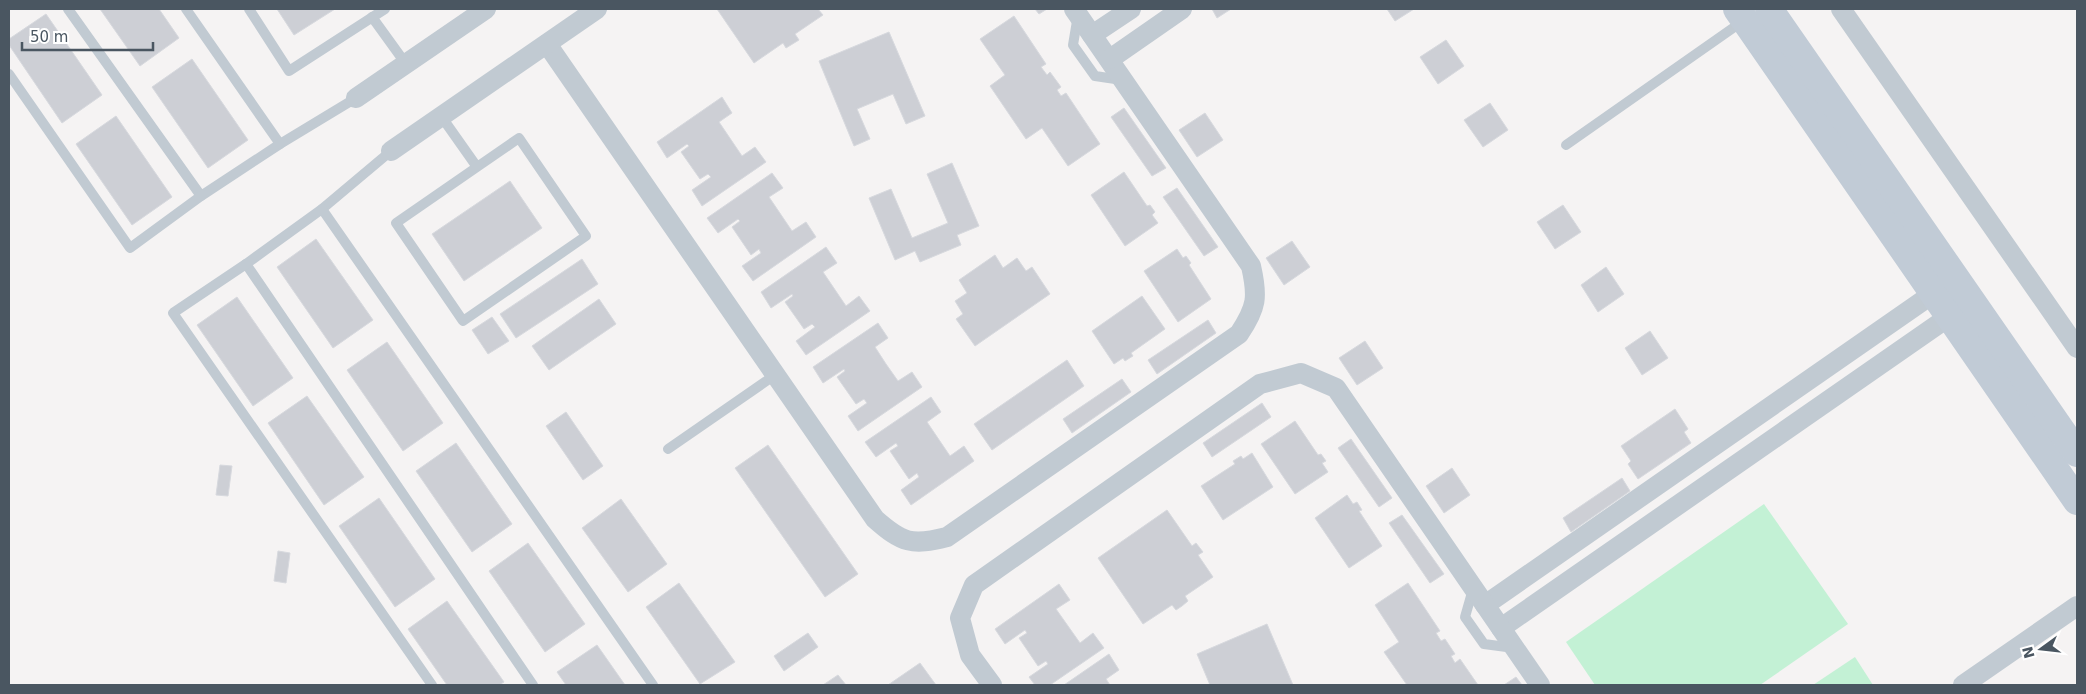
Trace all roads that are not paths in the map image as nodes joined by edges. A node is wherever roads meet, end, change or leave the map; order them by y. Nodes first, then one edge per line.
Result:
1 (68, 9) edge
2 (186, 9) edge
3 (249, 9) edge
4 (386, 9) edge
5 (486, 9) edge
6 (597, 9) edge
7 (1131, 9) edge
8 (1182, 9) edge
9 (1769, 9) edge
10 (1841, 9) edge
11 (1076, 12) edge
12 (1741, 14) edge
13 (372, 17) junction
14 (1092, 35) junction
15 (547, 44) junction
16 (1110, 59) junction
17 (406, 64) junction
18 (9, 74) edge
19 (1124, 80) junction
20 (356, 98) joint
21 (441, 116) junction
22 (280, 144) junction
23 (1566, 145) dead end
24 (391, 151) joint
25 (477, 167) junction
26 (201, 196) junction
27 (322, 209) junction
28 (246, 264) junction
29 (1934, 293) junction
30 (1950, 316) junction
31 (2077, 348) edge
32 (775, 375) junction
33 (668, 449) dead end
34 (1708, 450) junction
35 (2077, 453) edge
36 (1723, 473) junction
37 (2077, 501) edge
38 (1473, 588) junction
39 (1485, 605) junction
40 (2077, 606) edge
41 (1501, 628) junction
42 (1514, 648) junction
43 (432, 685) edge
44 (533, 685) edge
45 (654, 685) edge
46 (992, 685) edge
47 (1540, 685) edge
48 (1963, 685) edge

1 - 26 lane
2 - 22 lane
3 - 13 lane
4 - 13 lane
5 - 17 street
6 - 15 street
7 - 14 street
8 - 16 street
9 - 35 main road
10 - 31 street
11 - 14 street
11 - 19 lane
12 - 23 lane
12 - 29 main road
13 - 17 lane
14 - 16 street
15 - 21 street
15 - 32 street
16 - 19 street
17 - 20 street
18 - 26 lane
19 - 32 street
20 - 22 lane
21 - 24 street
21 - 25 lane
22 - 26 lane
24 - 27 lane
25 - 25 lane
27 - 28 lane
27 - 45 lane
28 - 43 lane
28 - 44 lane
29 - 30 main road
29 - 34 street
30 - 36 street
30 - 37 main road
32 - 33 lane
34 - 36 street
34 - 39 street
36 - 41 street
38 - 39 street
38 - 42 lane
38 - 46 street
39 - 41 street
40 - 48 street
41 - 42 street
42 - 47 street

